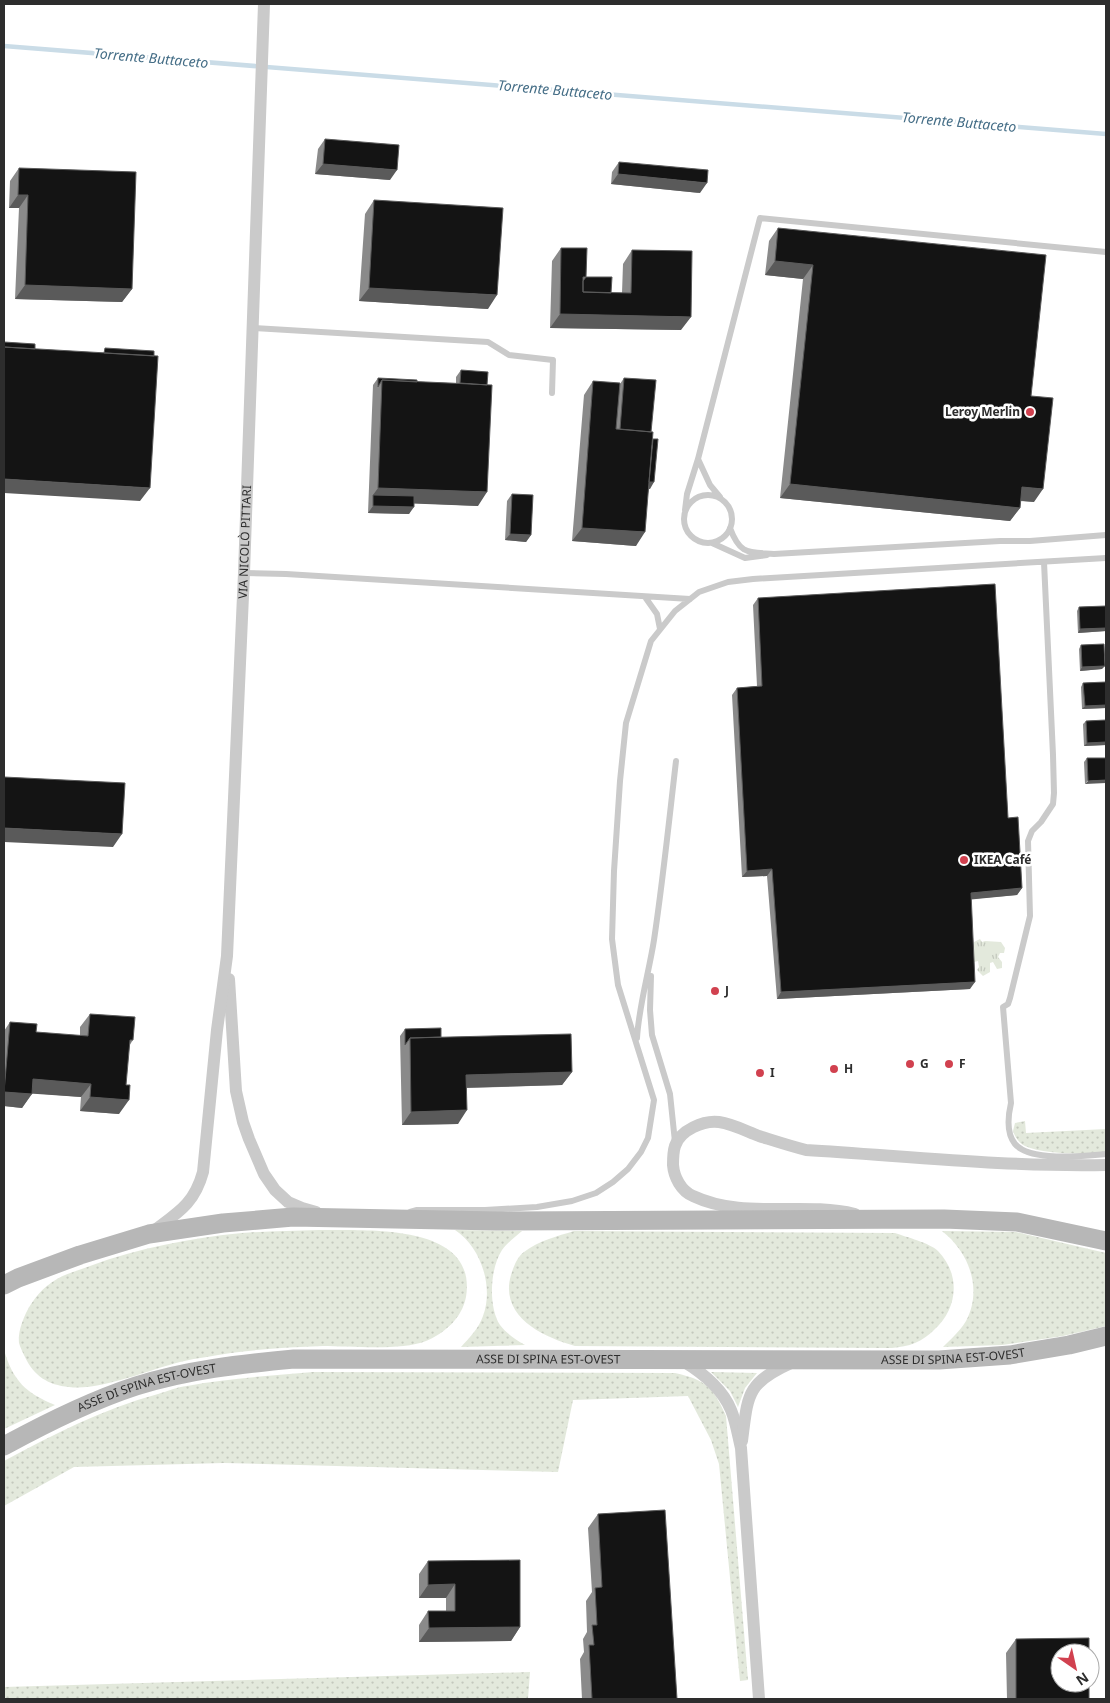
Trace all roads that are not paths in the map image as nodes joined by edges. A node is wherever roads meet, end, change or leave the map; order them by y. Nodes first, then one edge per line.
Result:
1 (264, 4) edge
2 (1106, 252) edge
3 (252, 328) junction
4 (552, 393) dead end
5 (698, 459) junction
6 (721, 498) junction
7 (685, 510) junction
8 (730, 528) junction
9 (1106, 535) edge
10 (712, 543) junction
11 (774, 554) junction
12 (1106, 558) edge
13 (1044, 562) junction
14 (244, 573) junction
15 (645, 597) junction
16 (690, 599) junction
17 (660, 630) junction
18 (676, 761) dead end
19 (227, 956) junction
20 (651, 957) junction
21 (637, 1044) junction
22 (676, 1144) junction
23 (1106, 1154) edge
24 (1106, 1166) edge
25 (351, 1217) junction
26 (392, 1219) junction
27 (881, 1220) junction
28 (149, 1234) junction
29 (1106, 1241) edge
30 (4, 1285) edge
31 (1106, 1336) edge
32 (800, 1358) junction
33 (679, 1359) junction
34 (4, 1446) edge
35 (741, 1448) junction
36 (759, 1699) edge

1 - 3 street, VIA NICOLÒ PITTARI
2 - 5 lane
3 - 4 lane
3 - 14 street, VIA NICOLÒ PITTARI
5 - 6 lane
5 - 7 lane
6 - 7 lane
6 - 8 lane
7 - 10 lane
8 - 10 lane
8 - 11 lane
9 - 11 lane
10 - 11 lane
12 - 13 lane
13 - 16 lane
13 - 23 lane
14 - 15 lane
14 - 19 street, VIA NICOLÒ PITTARI
15 - 16 lane
15 - 17 lane
16 - 17 lane
17 - 21 lane
18 - 20 lane
19 - 25 street
19 - 28 street
20 - 21 lane
20 - 22 lane
21 - 26 lane
22 - 24 street
22 - 27 street
25 - 26 main road
25 - 28 main road
26 - 27 main road
27 - 29 main road
28 - 30 main road
31 - 32 main road, ASSE DI SPINA EST-OVEST
32 - 33 main road, ASSE DI SPINA EST-OVEST
32 - 35 street
33 - 34 main road, ASSE DI SPINA EST-OVEST
33 - 35 street
35 - 36 street

